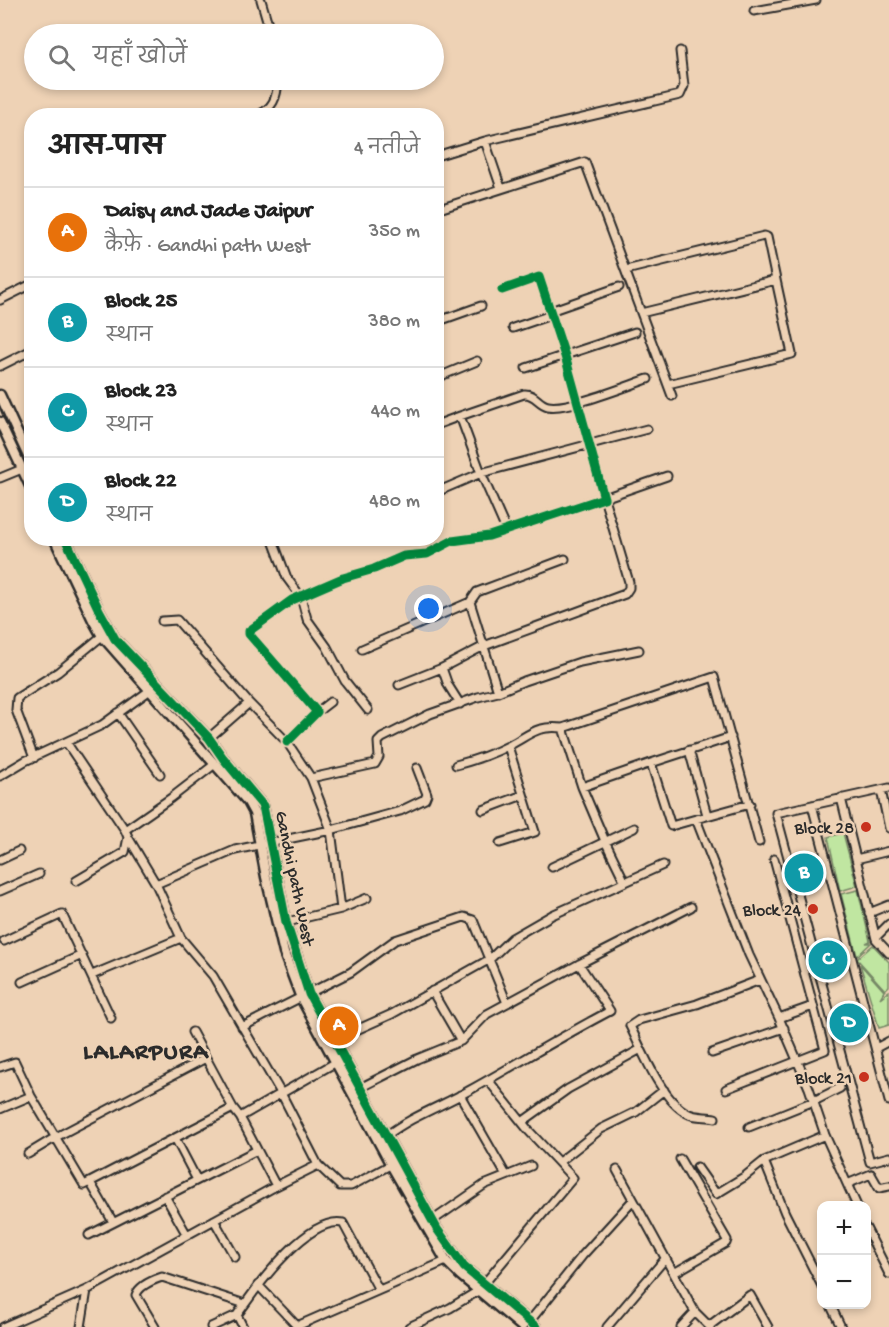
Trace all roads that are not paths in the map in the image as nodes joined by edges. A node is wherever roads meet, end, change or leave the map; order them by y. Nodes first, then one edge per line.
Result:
1 (261, 0) edge
2 (816, 0) edge
3 (754, 11) dead end
4 (268, 24) edge
5 (680, 51) dead end
6 (276, 90) edge
7 (271, 108) edge
8 (485, 141) junction
9 (444, 154) edge
10 (501, 188) junction
11 (444, 207) edge
12 (626, 270) junction
13 (776, 280) junction
14 (619, 287) dead end
15 (24, 288) edge
16 (502, 290) dead end
17 (0, 300) edge
18 (481, 306) dead end
19 (551, 313) junction
20 (641, 313) junction
21 (444, 319) edge
22 (513, 328) dead end
23 (635, 332) dead end
24 (24, 354) edge
25 (565, 356) junction
26 (477, 361) dead end
27 (0, 366) edge
28 (526, 368) dead end
29 (444, 375) edge
30 (648, 379) dead end
31 (668, 384) junction
32 (0, 395) edge
33 (672, 396) dead end
34 (579, 402) junction
35 (460, 416) junction
36 (0, 422) edge
37 (444, 422) edge
38 (647, 429) dead end
39 (22, 444) joint
40 (590, 444) junction
41 (24, 448) edge
42 (22, 469) junction
43 (24, 473) edge
44 (481, 473) junction
45 (668, 476) dead end
46 (0, 478) edge
47 (444, 489) edge
48 (604, 498) junction
49 (506, 530) junction
50 (444, 545) edge
51 (58, 546) edge
52 (69, 546) edge
53 (275, 546) edge
54 (442, 546) edge
55 (564, 559) dead end
56 (301, 597) junction
57 (470, 602) junction
58 (162, 621) dead end
59 (102, 636) junction
60 (484, 646) junction
61 (362, 649) dead end
62 (639, 650) dead end
63 (442, 668) junction
64 (399, 685) dead end
65 (154, 688) junction
66 (498, 692) junction
67 (330, 702) dead end
68 (249, 703) junction
69 (460, 704) junction
70 (369, 710) dead end
71 (317, 712) junction
72 (118, 713) junction
73 (563, 728) junction
74 (731, 737) junction
75 (208, 738) junction
76 (66, 742) junction
77 (287, 742) junction
78 (508, 746) junction
79 (689, 750) junction
80 (34, 758) junction
81 (651, 763) junction
82 (215, 764) junction
83 (456, 765) dead end
84 (417, 768) dead end
85 (160, 774) dead end
86 (0, 776) edge
87 (311, 778) junction
88 (582, 787) junction
89 (885, 789) edge
90 (523, 795) junction
91 (842, 798) junction
92 (750, 804) junction
93 (812, 805) junction
94 (483, 810) dead end
95 (707, 815) junction
96 (696, 819) junction
97 (889, 827) edge
98 (634, 828) dead end
99 (331, 830) junction
100 (127, 833) junction
101 (605, 841) junction
102 (271, 842) junction
103 (759, 842) dead end
104 (500, 843) dead end
105 (261, 844) junction
106 (19, 851) dead end
107 (889, 851) edge
108 (774, 859) dead end
109 (856, 859) junction
110 (0, 860) edge
111 (663, 865) dead end
112 (552, 867) dead end
113 (39, 874) dead end
114 (76, 881) dead end
115 (625, 882) junction
116 (156, 884) junction
117 (0, 891) edge
118 (367, 898) dead end
119 (889, 905) edge
120 (691, 908) dead end
121 (341, 909) junction
122 (869, 913) junction
123 (281, 923) junction
124 (889, 924) edge
125 (876, 937) junction
126 (181, 938) junction
127 (4, 941) dead end
128 (889, 953) edge
129 (82, 955) junction
130 (490, 959) junction
131 (579, 964) junction
132 (92, 975) junction
133 (760, 980) junction
134 (22, 982) dead end
135 (432, 991) junction
136 (305, 996) junction
137 (507, 1003) junction
138 (813, 1006) junction
139 (111, 1018) dead end
140 (779, 1018) junction
141 (242, 1027) junction
142 (784, 1028) junction
143 (192, 1032) dead end
144 (334, 1040) junction
145 (461, 1041) junction
146 (889, 1041) edge
147 (876, 1048) junction
148 (641, 1049) junction
149 (712, 1053) dead end
150 (206, 1058) junction
151 (340, 1060) junction
152 (798, 1062) junction
153 (0, 1067) edge
154 (488, 1080) junction
155 (840, 1088) dead end
156 (726, 1089) dead end
157 (356, 1090) junction
158 (664, 1090) junction
159 (281, 1093) junction
160 (460, 1095) junction
161 (32, 1096) junction
162 (814, 1101) junction
163 (889, 1101) edge
164 (233, 1108) junction
165 (0, 1109) edge
166 (240, 1117) junction
167 (715, 1118) dead end
168 (522, 1122) junction
169 (749, 1127) dead end
170 (825, 1134) junction
171 (386, 1136) junction
172 (56, 1137) junction
173 (175, 1138) junction
174 (257, 1150) junction
175 (27, 1155) dead end
176 (889, 1157) edge
177 (680, 1160) dead end
178 (764, 1161) junction
179 (559, 1162) junction
180 (395, 1163) junction
181 (318, 1165) junction
182 (531, 1166) dead end
183 (697, 1167) dead end
184 (617, 1170) dead end
185 (506, 1175) junction
186 (197, 1180) junction
187 (90, 1182) junction
188 (847, 1184) junction
189 (276, 1186) junction
190 (889, 1186) edge
191 (165, 1196) junction
192 (633, 1200) junction
193 (855, 1201) edge
194 (214, 1220) junction
195 (432, 1221) junction
196 (113, 1222) junction
197 (187, 1234) junction
198 (89, 1236) dead end
199 (871, 1236) edge
200 (235, 1257) dead end
201 (665, 1259) junction
202 (446, 1261) junction
203 (674, 1273) junction
204 (889, 1274) edge
205 (817, 1276) edge
206 (258, 1285) junction
207 (481, 1288) junction
208 (87, 1290) junction
209 (379, 1290) junction
210 (245, 1304) junction
211 (832, 1309) edge
212 (695, 1312) junction
213 (237, 1315) junction
214 (533, 1324) edge
215 (297, 1326) edge
216 (709, 1326) edge
217 (3, 1327) edge
218 (81, 1327) edge
219 (155, 1327) edge
220 (211, 1327) edge
221 (243, 1327) edge
222 (409, 1327) edge
223 (522, 1327) edge
224 (607, 1327) edge
225 (681, 1327) edge
226 (768, 1327) edge
227 (841, 1327) edge

1 - 4 street
2 - 3 street
5 - 8 street
6 - 7 street
8 - 9 street
8 - 10 street
10 - 11 street
10 - 12 street
12 - 13 street
12 - 20 street
13 - 20 street
13 - 31 street
14 - 19 street
15 - 17 street
16 - 19 street
18 - 21 street
19 - 22 street
19 - 25 street
20 - 31 street
23 - 25 street
24 - 27 street
25 - 28 street
25 - 34 street
26 - 29 street
30 - 34 street
31 - 33 street
32 - 39 street
34 - 35 street
34 - 40 street
35 - 37 street
35 - 44 street
36 - 42 street
38 - 40 street
39 - 41 street
40 - 44 street
40 - 48 street
42 - 43 street
42 - 46 street
44 - 47 street
44 - 49 street
45 - 48 street
48 - 49 street
48 - 60 street
49 - 50 street
51 - 59 street
52 - 65 street, Gandhi path West
53 - 56 street
54 - 56 street
55 - 57 street
56 - 70 street
56 - 71 street
57 - 60 street
57 - 61 street
58 - 68 street
59 - 65 street
59 - 80 street
60 - 63 street
60 - 66 street
62 - 66 street
63 - 64 street
63 - 69 street
65 - 72 street
65 - 75 street, Gandhi path West
65 - 82 street
66 - 69 street
67 - 71 street
68 - 75 street
68 - 77 street
69 - 87 street
71 - 77 street
72 - 76 street
72 - 85 street
73 - 74 street
73 - 78 street
73 - 88 street
74 - 79 street
74 - 92 street
75 - 102 street, Gandhi path West
76 - 80 street
76 - 100 street
77 - 87 street
78 - 83 street
78 - 90 street
79 - 81 street
79 - 95 street
80 - 86 street
81 - 88 street
81 - 96 street
82 - 100 street
82 - 105 street
84 - 99 street
87 - 99 street
88 - 101 street
89 - 91 street
89 - 97 street
90 - 94 street
90 - 104 street
91 - 93 street
91 - 109 street
92 - 95 street
92 - 103 street
93 - 147 street
93 - 176 street
95 - 96 street
96 - 133 street
98 - 101 street
99 - 102 street
99 - 121 street
100 - 114 street
100 - 116 street
101 - 112 street
101 - 115 street
102 - 105 street
102 - 123 street, Gandhi path West
105 - 116 street
105 - 123 street
106 - 110 street
107 - 109 street
108 - 138 street
109 - 122 street
111 - 115 street
113 - 117 street
115 - 130 street
116 - 126 street
118 - 121 street
119 - 122 street
120 - 131 street
121 - 123 street
122 - 125 street
123 - 136 street, Gandhi path West
124 - 125 street
125 - 128 street
126 - 132 street
126 - 141 street
127 - 129 street
129 - 132 street
129 - 134 street
130 - 135 street
130 - 136 street
130 - 137 street
131 - 137 street
131 - 154 street
132 - 139 street
133 - 140 street
133 - 148 street
135 - 144 street
135 - 145 street
136 - 141 street
136 - 144 street, Gandhi path West
136 - 151 street
137 - 145 street
138 - 140 street
138 - 152 street
140 - 142 street
141 - 159 street
142 - 149 street
142 - 152 street
143 - 150 street
144 - 151 street, Gandhi path West
145 - 157 street
146 - 147 street
147 - 163 street
148 - 158 street
148 - 168 street
150 - 164 street
150 - 172 street
151 - 157 street, Gandhi path West
151 - 159 street
152 - 156 street
152 - 162 street
153 - 161 street
154 - 160 street
154 - 168 street
155 - 162 street
157 - 171 street, Gandhi path West
157 - 180 street
158 - 167 street
158 - 179 street
159 - 166 street
159 - 181 street
160 - 171 street
160 - 185 street
161 - 165 street
161 - 172 street
162 - 169 street
162 - 170 street
164 - 166 street
164 - 173 street
166 - 174 street
168 - 179 street
170 - 178 street
170 - 188 street
171 - 180 street, Gandhi path West
172 - 175 street
172 - 187 street
173 - 186 street
173 - 187 street
174 - 186 street
174 - 189 street
177 - 203 street
178 - 183 street
178 - 205 street
179 - 207 street
180 - 181 street
180 - 195 street
180 - 202 street
181 - 189 street
182 - 185 street
184 - 192 street
185 - 195 street
186 - 191 street
187 - 196 street
188 - 190 street
188 - 193 street
189 - 194 street
191 - 196 street
191 - 197 street
192 - 201 street
192 - 214 street
194 - 197 street
194 - 200 street
195 - 207 street
196 - 198 street
197 - 208 street
199 - 204 street
201 - 203 street
201 - 224 street
202 - 207 street
202 - 209 street
203 - 212 street
206 - 209 street
206 - 210 street
206 - 215 street
207 - 214 street
207 - 222 street
207 - 223 street
208 - 217 street
208 - 218 street
209 - 215 street
210 - 213 street
210 - 219 street
211 - 227 street
212 - 216 street
212 - 225 street
213 - 220 street
213 - 221 street
216 - 226 street

